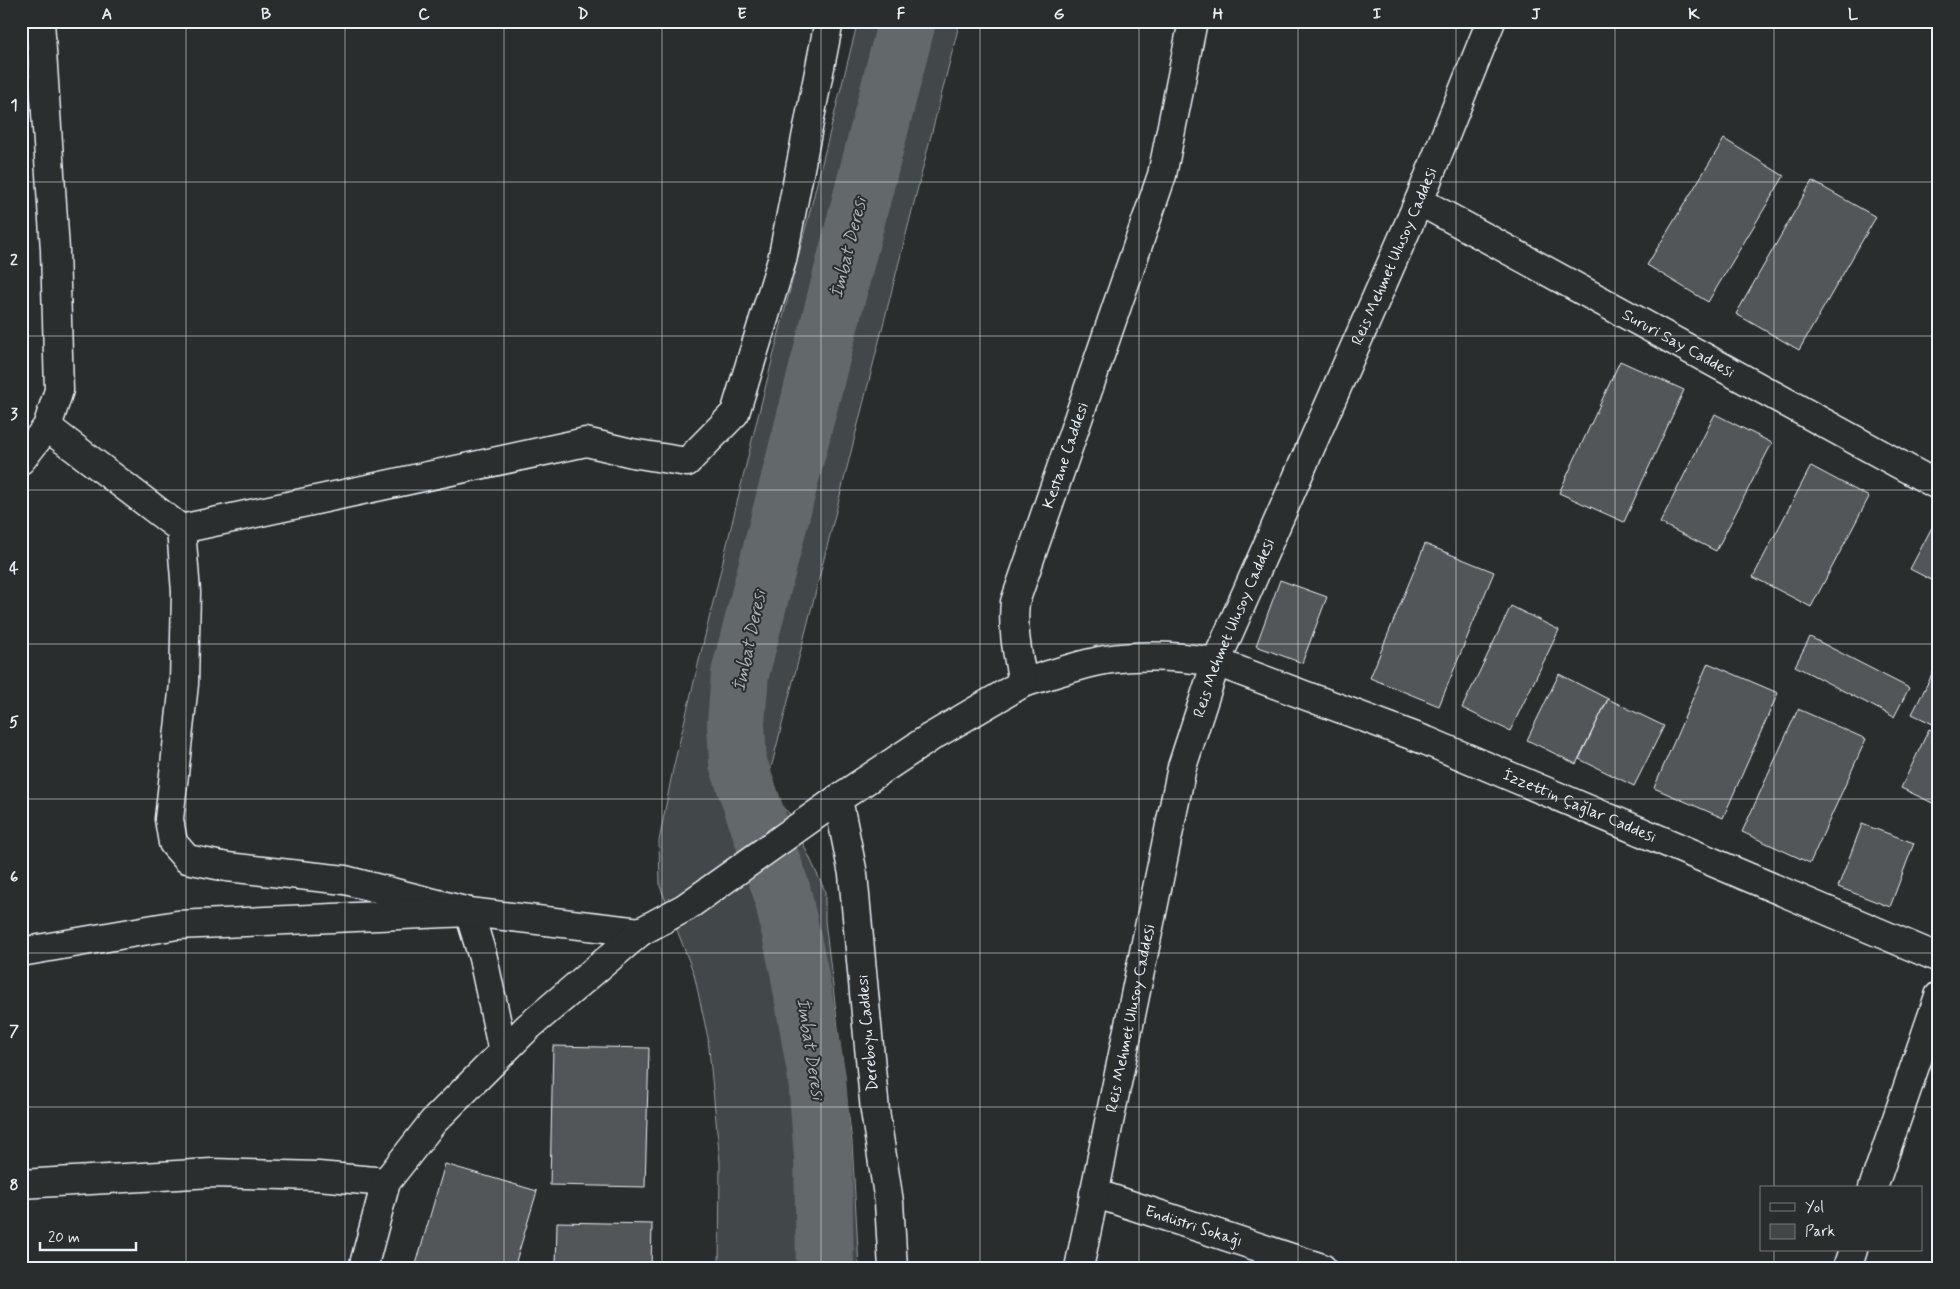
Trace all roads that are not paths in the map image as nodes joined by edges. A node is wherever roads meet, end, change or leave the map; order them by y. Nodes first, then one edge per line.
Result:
1 (40, 21) edge
2 (829, 21) edge
3 (1193, 21) edge
4 (1491, 21) edge
5 (1419, 201) junction
6 (47, 427) junction
7 (21, 460) edge
8 (1939, 486) edge
9 (181, 530) junction
10 (1216, 662) junction
11 (1023, 682) junction
12 (838, 799) junction
13 (469, 912) junction
14 (640, 932) junction
15 (21, 952) edge
16 (1939, 958) edge
17 (1939, 996) edge
18 (503, 1052) junction
19 (386, 1182) junction
20 (21, 1184) edge
21 (1874, 1186) edge
22 (1094, 1193) junction
23 (1851, 1252) edge
24 (363, 1268) edge
25 (893, 1268) edge
26 (1079, 1268) edge
27 (1322, 1268) edge
28 (1847, 1268) edge

1 - 6 street
2 - 9 street
3 - 11 street, Kestane Caddesi
4 - 5 street, Reis Mehmet Ulusoy Caddesi
5 - 8 street, Sururi Say Caddesi
5 - 10 street, Reis Mehmet Ulusoy Caddesi
6 - 7 street
6 - 9 street
9 - 13 street
10 - 11 street, İzzettin Çağlar Caddesi
10 - 16 street, İzzettin Çağlar Caddesi
10 - 22 street, Reis Mehmet Ulusoy Caddesi
11 - 12 street
12 - 14 street
12 - 25 street, Dereboyu Caddesi
13 - 14 street
13 - 15 street
13 - 18 street
14 - 18 street
17 - 21 street
18 - 19 street
19 - 20 street
19 - 24 street
22 - 26 street, Reis Mehmet Ulusoy Caddesi
22 - 27 street, Endüstri Sokağı
23 - 28 street

